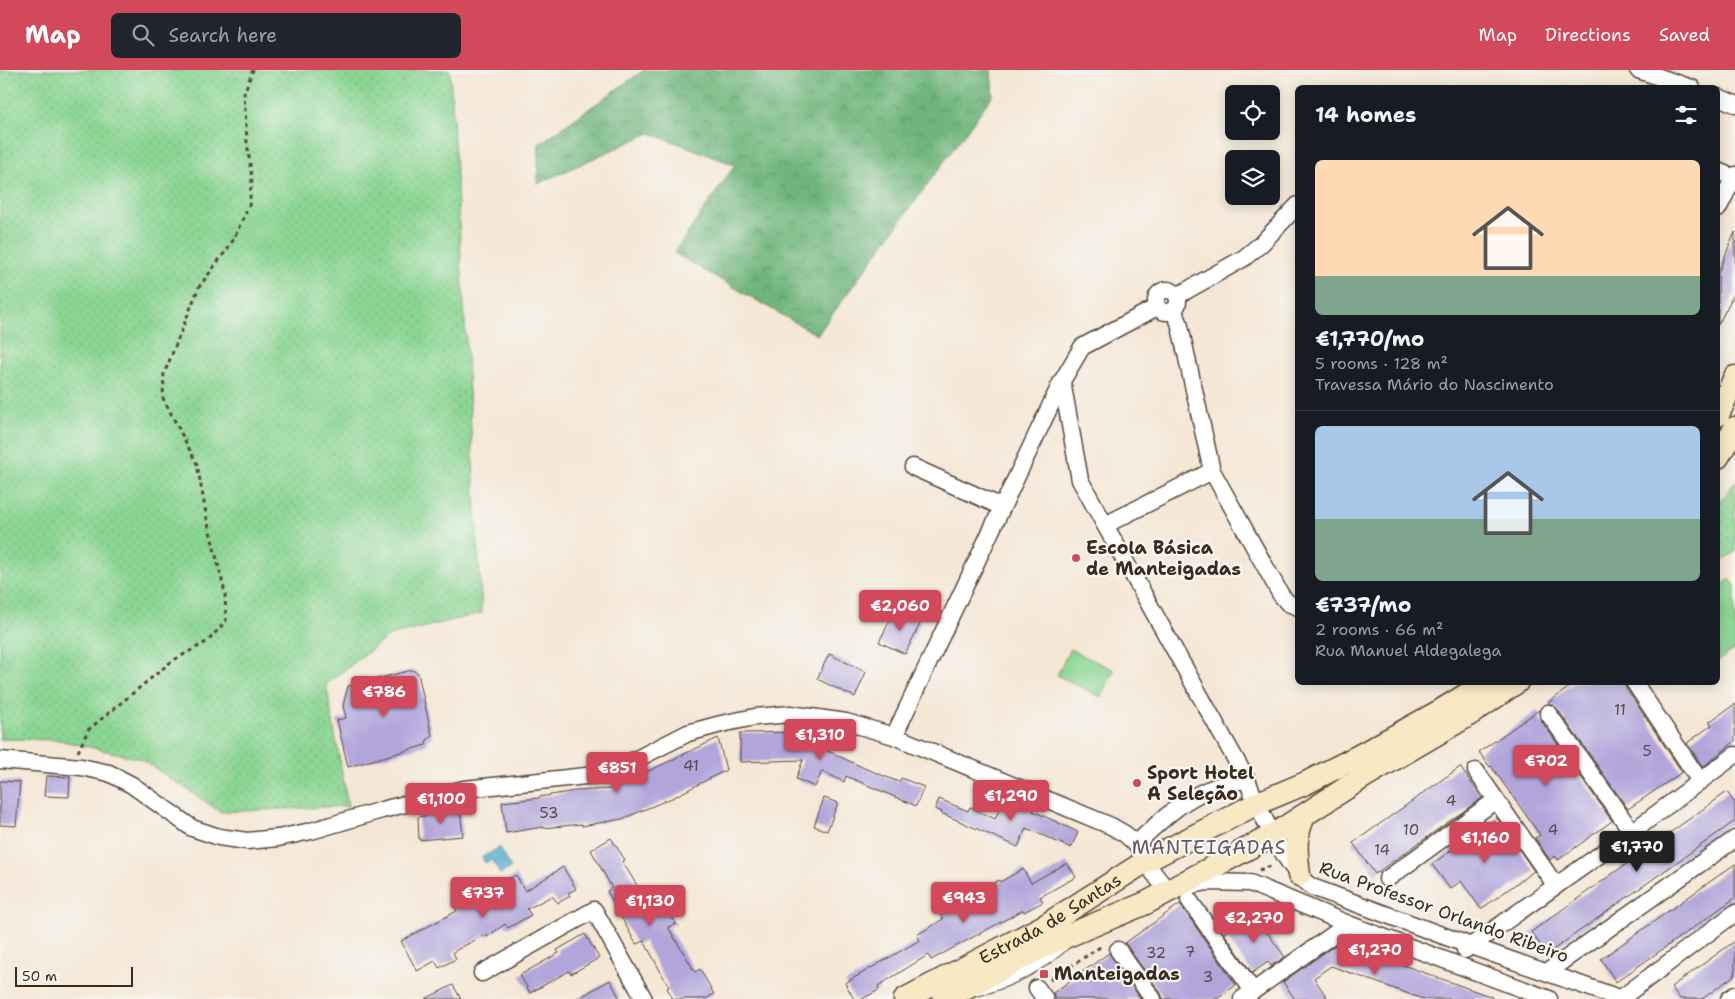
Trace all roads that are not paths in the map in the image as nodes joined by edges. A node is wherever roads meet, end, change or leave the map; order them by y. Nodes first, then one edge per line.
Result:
1 (1638, 70) edge
2 (1683, 85) edge
3 (1720, 98) edge
4 (1735, 104) edge
5 (1720, 172) edge
6 (1734, 176) edge
7 (1720, 205) edge
8 (1295, 208) edge
9 (1175, 304) junction
10 (1735, 377) edge
11 (1062, 382) junction
12 (1720, 410) edge
13 (1735, 428) edge
14 (1735, 443) edge
15 (1720, 454) edge
16 (1720, 460) edge
17 (914, 467) dead end
18 (1212, 471) junction
19 (1002, 507) junction
20 (1105, 525) junction
21 (1295, 607) edge
22 (1482, 685) edge
23 (1514, 685) edge
24 (1636, 685) edge
25 (1548, 713) dead end
26 (894, 736) junction
27 (0, 760) edge
28 (1732, 762) edge
29 (1476, 772) dead end
30 (1246, 780) junction
31 (1700, 782) junction
32 (1496, 800) junction
33 (1256, 804) junction
34 (1304, 816) junction
35 (1632, 832) junction
36 (1273, 835) junction
37 (1735, 839) edge
38 (1141, 852) junction
39 (1299, 875) junction
40 (1387, 878) dead end
41 (1556, 886) junction
42 (1181, 895) junction
43 (1735, 913) edge
44 (1348, 924) junction
45 (1084, 928) junction
46 (1471, 946) junction
47 (1118, 950) dead end
48 (1449, 961) junction
49 (1547, 972) junction
50 (482, 973) dead end
51 (1254, 994) edge
52 (1735, 995) edge
53 (644, 999) edge
54 (905, 999) edge
55 (944, 999) edge
56 (948, 999) edge
57 (1153, 999) edge
58 (1549, 999) edge
59 (1621, 999) edge
60 (1729, 999) edge

1 - 2 street
3 - 4 street
5 - 6 street
6 - 7 street
8 - 9 street
9 - 11 street
9 - 18 street
10 - 12 main road
11 - 19 street
11 - 20 street, Rua Professor Orlando Ribeiro
13 - 15 main road
14 - 16 main road
17 - 19 street
18 - 20 street
18 - 21 street
19 - 26 street
20 - 30 street, Rua Professor Orlando Ribeiro
22 - 33 main road, Estrada de Santas
23 - 34 main road, Estrada de Santas
24 - 31 street
25 - 35 street
26 - 27 street
26 - 38 street
28 - 31 street
29 - 32 street
30 - 33 street, Rua Professor Orlando Ribeiro
30 - 38 street
31 - 35 street
32 - 40 street
32 - 41 street
33 - 36 street, Rua Professor Orlando Ribeiro
33 - 38 main road, Estrada de Santas
34 - 36 main road, Estrada de Santas
34 - 39 main road
35 - 41 street
36 - 39 street, Rua Professor Orlando Ribeiro
36 - 42 main road, Estrada de Santas
37 - 49 street
38 - 42 street
38 - 54 main road, Estrada de Santas
39 - 46 street, Rua Professor Orlando Ribeiro
41 - 46 street
42 - 44 street
42 - 45 main road, Estrada de Santas
42 - 51 street
43 - 59 street
44 - 48 street
44 - 51 street
45 - 55 main road, Estrada de Santas
45 - 56 lane
46 - 48 street
46 - 49 street, Rua Professor Orlando Ribeiro
47 - 57 street
48 - 58 street
49 - 59 street, Rua Professor Orlando Ribeiro
50 - 53 street
52 - 60 street

